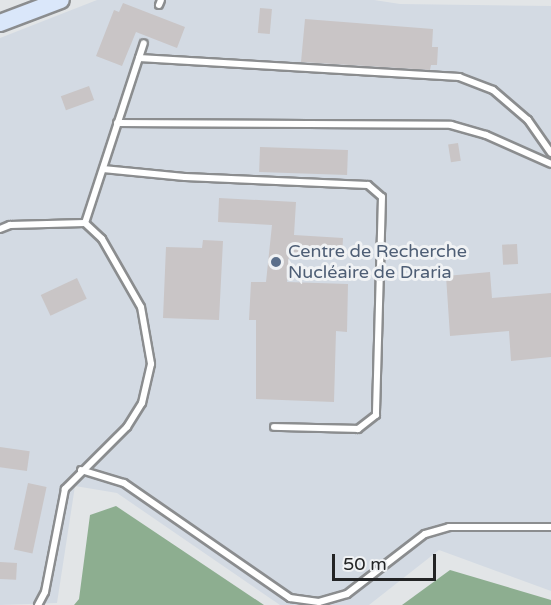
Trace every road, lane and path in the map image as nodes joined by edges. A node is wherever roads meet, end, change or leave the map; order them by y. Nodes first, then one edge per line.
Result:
1 (61, 0) edge
2 (0, 23) edge
3 (144, 43) dead end
4 (139, 58) junction
5 (117, 123) junction
6 (551, 153) edge
7 (551, 164) edge
8 (103, 168) junction
9 (85, 223) junction
10 (0, 229) edge
11 (274, 428) dead end
12 (81, 470) junction
13 (551, 527) edge
14 (38, 605) edge

1 - 2 main road
3 - 4 lane
4 - 5 lane
4 - 6 lane
5 - 7 lane
5 - 8 lane
8 - 9 lane
8 - 11 lane
9 - 10 lane
9 - 12 lane
12 - 13 lane
12 - 14 lane

